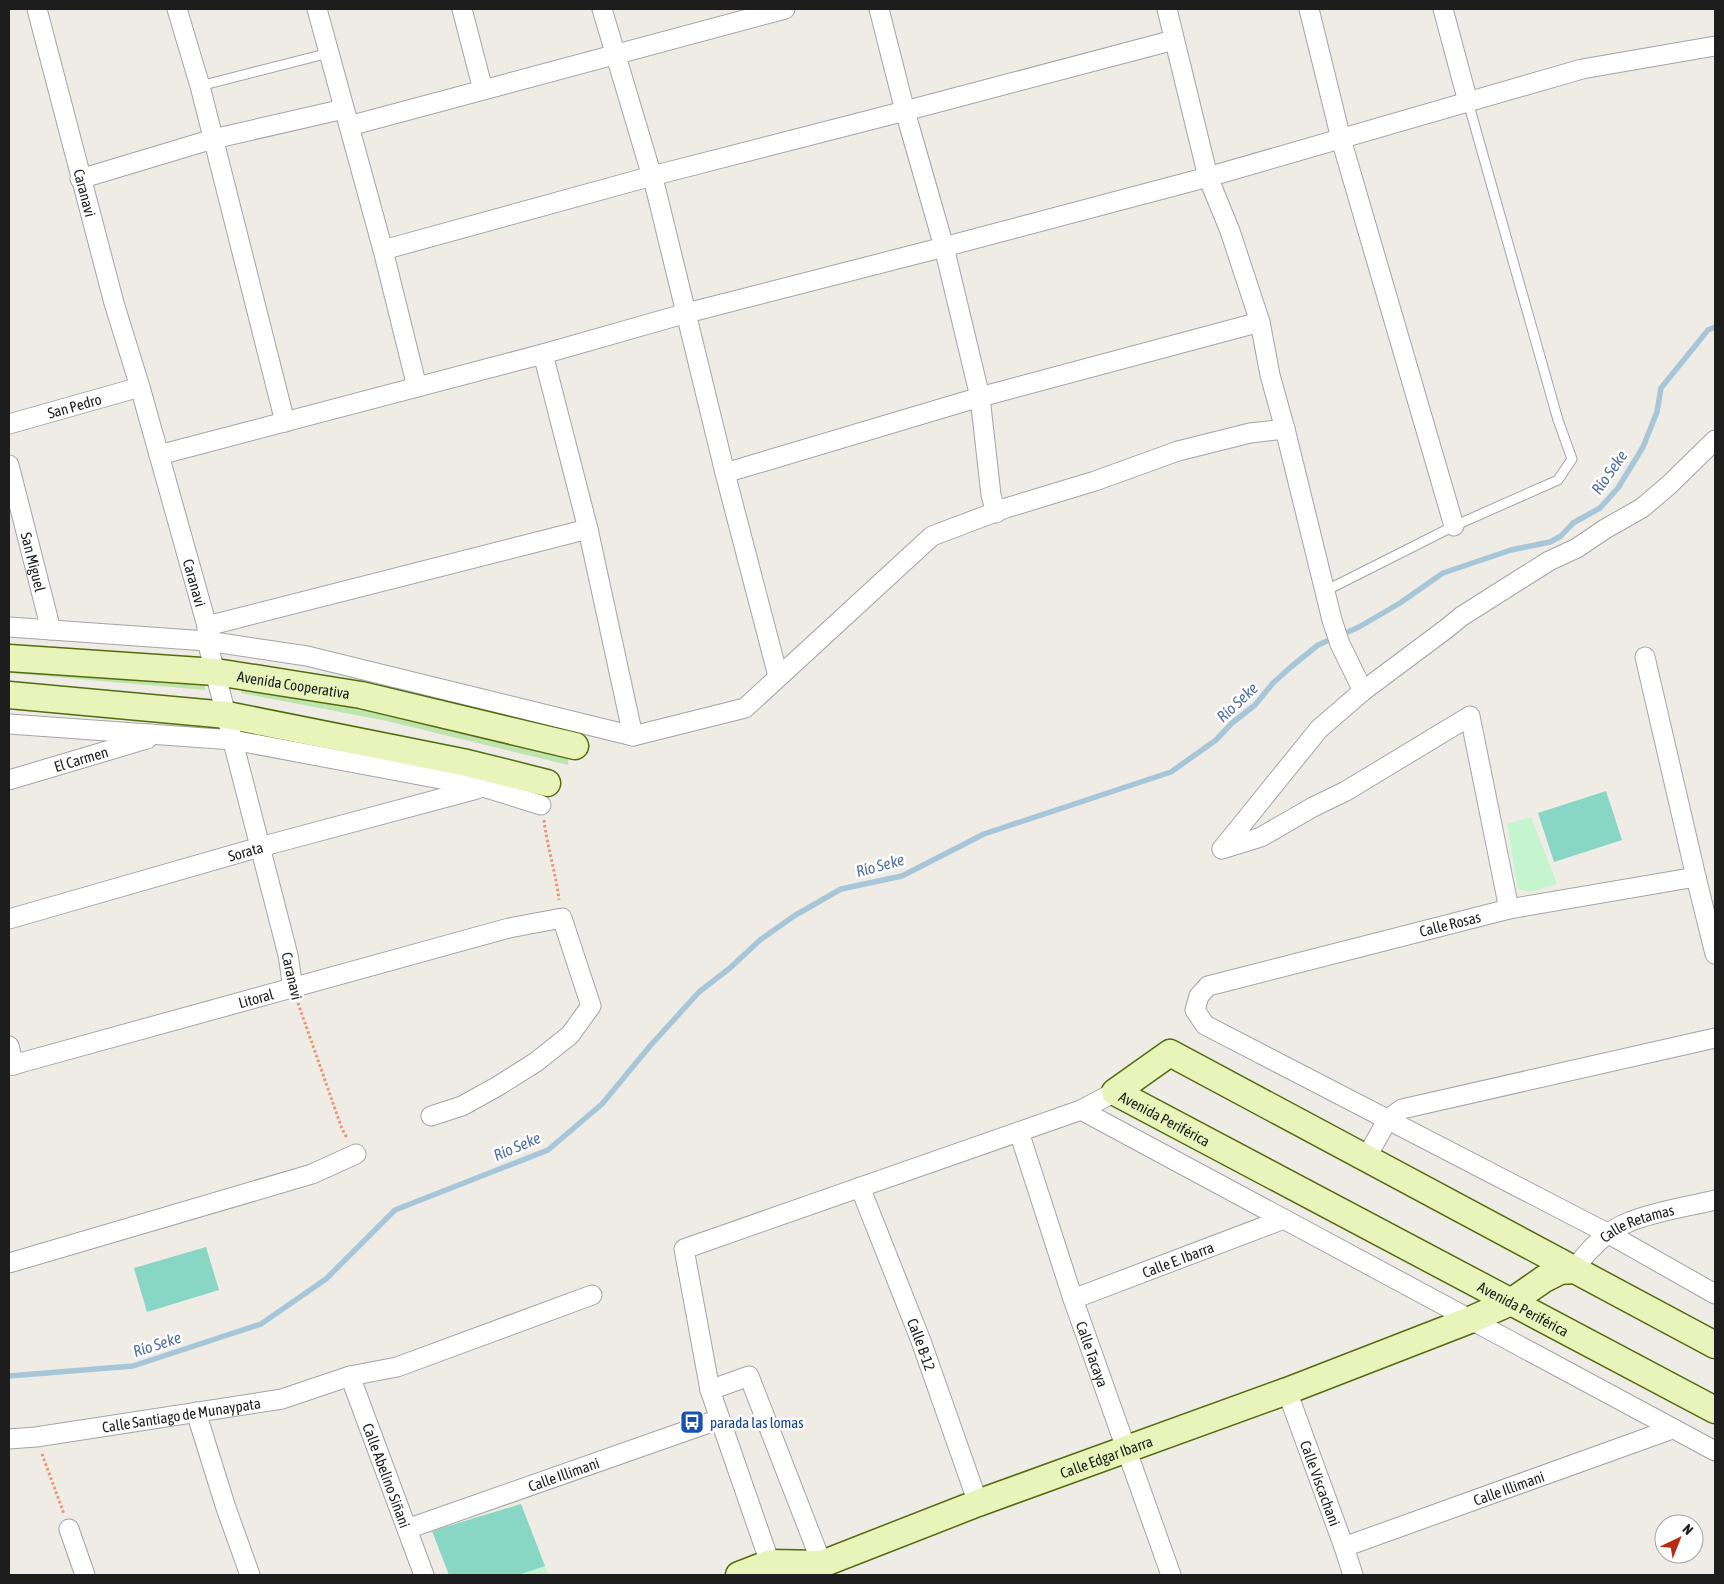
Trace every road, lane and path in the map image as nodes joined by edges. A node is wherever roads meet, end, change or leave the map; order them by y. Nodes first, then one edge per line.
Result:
1 (37, 9) edge
2 (177, 9) edge
3 (317, 9) edge
4 (462, 9) edge
5 (602, 9) edge
6 (879, 9) edge
7 (1167, 9) edge
8 (1310, 9) edge
9 (1443, 9) edge
10 (773, 10) edge
11 (1174, 40) junction
12 (1715, 46) edge
13 (329, 52) junction
14 (615, 54) junction
15 (200, 86) junction
16 (483, 90) junction
17 (1468, 102) junction
18 (905, 112) junction
19 (346, 118) junction
20 (1341, 139) junction
21 (213, 140) junction
22 (652, 176) junction
23 (1208, 177) junction
24 (80, 179) junction
25 (944, 247) junction
26 (382, 250) junction
27 (687, 313) junction
28 (1260, 322) junction
29 (543, 354) junction
30 (140, 387) junction
31 (417, 387) junction
32 (980, 397) junction
33 (285, 422) junction
34 (9, 424) edge
35 (1285, 429) junction
36 (1715, 440) edge
37 (159, 455) junction
38 (9, 465) edge
39 (725, 473) junction
40 (996, 513) junction
41 (1454, 526) junction
42 (588, 529) junction
43 (1325, 591) junction
44 (9, 627) edge
45 (50, 630) junction
46 (207, 634) junction
47 (1645, 657) dead end
48 (9, 658) edge
49 (216, 672) junction
50 (778, 676) junction
51 (1363, 691) junction
52 (9, 695) edge
53 (9, 724) edge
54 (230, 727) junction
55 (151, 733) junction
56 (632, 736) junction
57 (574, 746) dead end
58 (9, 780) edge
59 (483, 787) junction
60 (544, 794) junction
61 (260, 847) junction
62 (1696, 877) junction
63 (1509, 909) junction
64 (562, 918) junction
65 (9, 919) edge
66 (1715, 954) edge
67 (293, 988) junction
68 (1715, 1038) edge
69 (9, 1046) edge
70 (11, 1066) edge
71 (1115, 1092) junction
72 (1081, 1110) junction
73 (431, 1116) dead end
74 (1388, 1119) junction
75 (1019, 1132) junction
76 (356, 1154) joint
77 (1366, 1158) junction
78 (860, 1187) junction
79 (1715, 1200) edge
80 (1284, 1219) junction
81 (1609, 1234) junction
82 (9, 1264) edge
83 (1574, 1270) junction
84 (592, 1294) dead end
85 (1715, 1294) edge
86 (1073, 1299) junction
87 (1511, 1302) junction
88 (1470, 1320) junction
89 (1715, 1346) edge
90 (350, 1376) junction
91 (710, 1390) junction
92 (1287, 1391) junction
93 (1715, 1410) edge
94 (196, 1412) junction
95 (720, 1419) junction
96 (1672, 1429) junction
97 (36, 1437) junction
98 (9, 1439) edge
99 (1126, 1450) junction
100 (1715, 1451) edge
101 (978, 1503) junction
102 (69, 1529) joint
103 (407, 1529) junction
104 (1344, 1547) junction
105 (772, 1569) edge
106 (824, 1570) edge
107 (86, 1575) edge
108 (250, 1575) edge
109 (424, 1575) edge
110 (739, 1575) edge
111 (1172, 1575) edge
112 (1353, 1575) edge

1 - 24 street, Caranavi
2 - 15 street
3 - 13 street
4 - 16 street
5 - 14 street
6 - 18 street
7 - 11 street
8 - 20 street
9 - 17 street
10 - 14 street
11 - 18 street
11 - 23 street
12 - 17 street
13 - 15 lane
13 - 19 street
14 - 16 street
14 - 22 street
15 - 21 street
16 - 19 street
17 - 20 street
17 - 41 lane
18 - 22 street
18 - 25 street
19 - 21 street
19 - 26 street
20 - 23 street
20 - 41 street
21 - 24 street
21 - 33 street
22 - 26 street
22 - 27 street
23 - 25 street
23 - 28 street
24 - 30 street, Caranavi
25 - 27 street
25 - 32 street
26 - 31 street
27 - 29 street
27 - 39 street
28 - 32 street
28 - 35 street
29 - 31 street
29 - 42 street
30 - 34 street, San Pedro
30 - 37 street, Caranavi
31 - 33 street
32 - 39 street
32 - 40 street
33 - 37 street
35 - 40 street
35 - 43 street
36 - 51 street
37 - 46 street, Caranavi
38 - 45 street, San Miguel
39 - 50 street
40 - 50 street
41 - 43 lane
42 - 46 street
42 - 56 street
43 - 51 street
44 - 45 street
45 - 46 street
46 - 49 street, Caranavi
46 - 56 street
47 - 62 street
48 - 49 street, Avenida Cooperativa
49 - 54 street, Caranavi
49 - 57 street, Avenida Cooperativa
50 - 56 street
51 - 63 street
52 - 54 street
53 - 55 street
54 - 55 street
54 - 59 street
54 - 60 street
54 - 61 street, Caranavi
55 - 58 street, El Carmen
59 - 60 street
59 - 61 street, Sorata
60 - 64 path
61 - 65 street, Sorata
61 - 67 street, Caranavi
62 - 63 street, Calle Rosas
62 - 66 street
63 - 74 street, Calle Rosas
64 - 67 street, Litoral
64 - 73 street
67 - 70 street, Litoral
67 - 76 path, Caranavi
68 - 74 street
69 - 70 street
71 - 72 street
71 - 77 street, Avenida Periférica
71 - 87 street, Avenida Periférica
72 - 75 street
72 - 80 street
74 - 77 street
74 - 81 street
75 - 78 street
75 - 86 street, Calle Tacaya
76 - 82 street
77 - 83 street, Avenida Periférica
78 - 91 street
78 - 101 street, Calle B-12
79 - 81 street, Calle Retamas
80 - 86 street, Calle E. Ibarra
80 - 88 street
81 - 83 street, Calle Retamas
81 - 85 street
83 - 87 street, Calle Edgar Ibarra
83 - 89 street, Avenida Periférica
84 - 90 street, Calle Santiago de Munaypata
86 - 99 street, Calle Tacaya
87 - 88 street, Calle Edgar Ibarra
87 - 93 street, Avenida Periférica
88 - 92 street, Calle Edgar Ibarra
88 - 96 street
90 - 94 street, Calle Santiago de Munaypata
90 - 103 street, Calle Abelino Siñani
91 - 95 street
91 - 106 street
92 - 99 street, Calle Edgar Ibarra
92 - 104 street, Calle Viscachani
94 - 97 street, Calle Santiago de Munaypata
94 - 108 street
95 - 103 street, Calle Illimani
95 - 105 street
96 - 100 street
96 - 104 street, Calle Illimani
97 - 98 street, Calle Santiago de Munaypata
97 - 102 path
99 - 101 street, Calle Edgar Ibarra
99 - 111 street, Calle Tacaya
101 - 106 street, Calle Edgar Ibarra
102 - 107 street
103 - 109 street, Calle Abelino Siñani
104 - 112 street, Calle Viscachani
105 - 106 street, Calle Edgar Ibarra
105 - 110 street, Calle Edgar Ibarra

